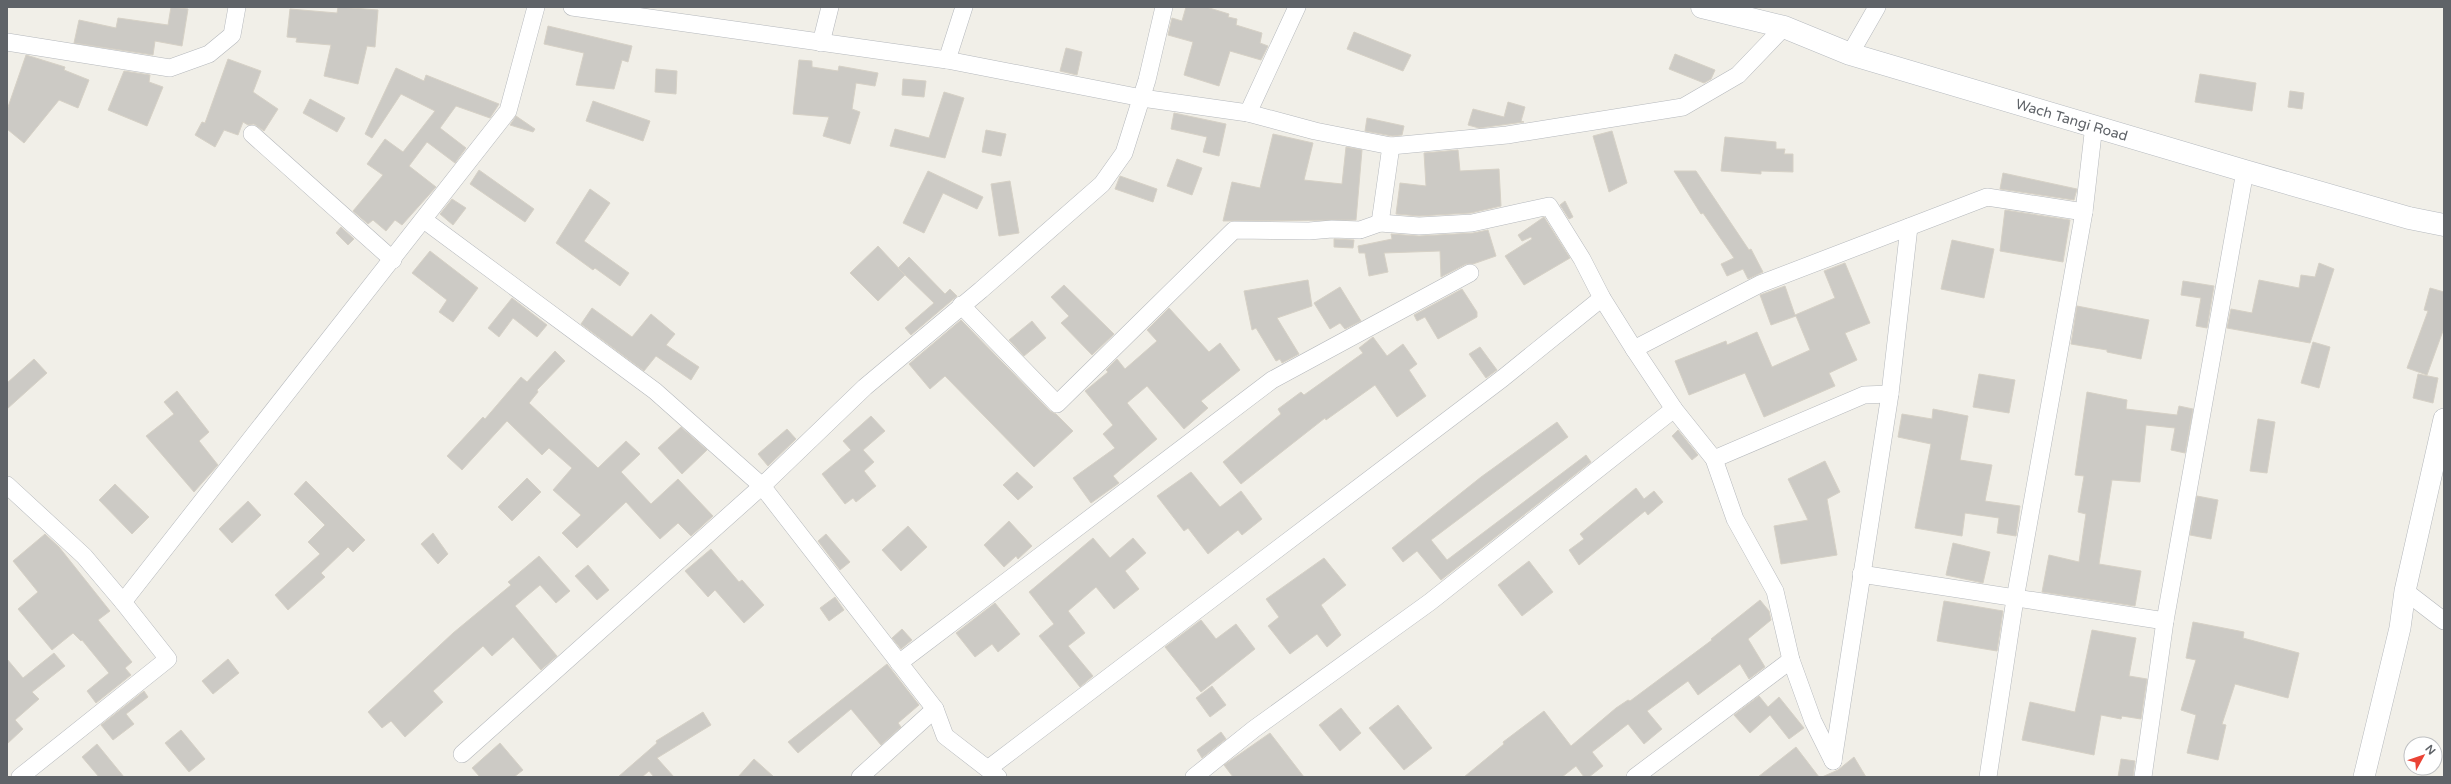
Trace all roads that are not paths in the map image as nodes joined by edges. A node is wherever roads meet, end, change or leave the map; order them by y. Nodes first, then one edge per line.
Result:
1 (237, 7) edge
2 (536, 7) edge
3 (572, 7) edge
4 (830, 7) edge
5 (964, 7) edge
6 (1164, 7) edge
7 (1296, 7) edge
8 (1702, 7) edge
9 (1877, 7) edge
10 (1784, 27) junction
11 (7, 42) edge
12 (821, 43) junction
13 (1850, 54) junction
14 (947, 60) junction
15 (1142, 98) junction
16 (1248, 114) junction
17 (2094, 125) junction
18 (252, 134) dead end
19 (1391, 146) junction
20 (2245, 171) junction
21 (2084, 212) junction
22 (424, 220) junction
23 (1380, 223) junction
24 (2444, 225) edge
25 (1909, 227) junction
26 (393, 260) junction
27 (1470, 273) dead end
28 (1602, 298) junction
29 (962, 305) junction
30 (1634, 349) junction
31 (1890, 394) junction
32 (1674, 409) junction
33 (2444, 420) edge
34 (1714, 459) junction
35 (7, 485) edge
36 (762, 486) junction
37 (1861, 574) junction
38 (2405, 591) junction
39 (2015, 599) junction
40 (123, 602) junction
41 (2165, 621) junction
42 (2444, 621) edge
43 (1792, 660) junction
44 (899, 663) junction
45 (935, 709) junction
46 (462, 754) dead end
47 (994, 773) edge
48 (20, 777) edge
49 (860, 777) edge
50 (1194, 777) edge
51 (1636, 777) edge
52 (1988, 777) edge
53 (2143, 777) edge
54 (2364, 777) edge

1 - 11 street
2 - 22 street
3 - 12 street
4 - 12 street
5 - 14 street
6 - 15 street
7 - 16 street
8 - 10 main road, Wach Tangi Road
9 - 13 street
10 - 13 main road, Wach Tangi Road
10 - 19 street
12 - 14 street
13 - 17 main road, Wach Tangi Road
14 - 15 street
15 - 16 street
15 - 29 street
16 - 19 street
17 - 20 main road, Wach Tangi Road
17 - 21 street
18 - 26 street
19 - 23 street
20 - 24 main road, Wach Tangi Road
20 - 41 street
21 - 25 street
21 - 39 street
22 - 26 street
22 - 36 street
23 - 28 street
23 - 29 street
25 - 30 street
25 - 31 street
26 - 40 street
27 - 44 street
28 - 30 street
28 - 47 street
29 - 36 street
30 - 32 street
31 - 34 street
31 - 37 street
32 - 34 street
32 - 50 street
33 - 38 street
34 - 43 street
35 - 40 street
36 - 44 street
36 - 46 street
37 - 39 street
37 - 43 street
38 - 42 street
38 - 54 street
39 - 41 street
39 - 52 street
40 - 48 street
41 - 53 street
43 - 51 street
44 - 45 street
45 - 47 street
45 - 49 street

